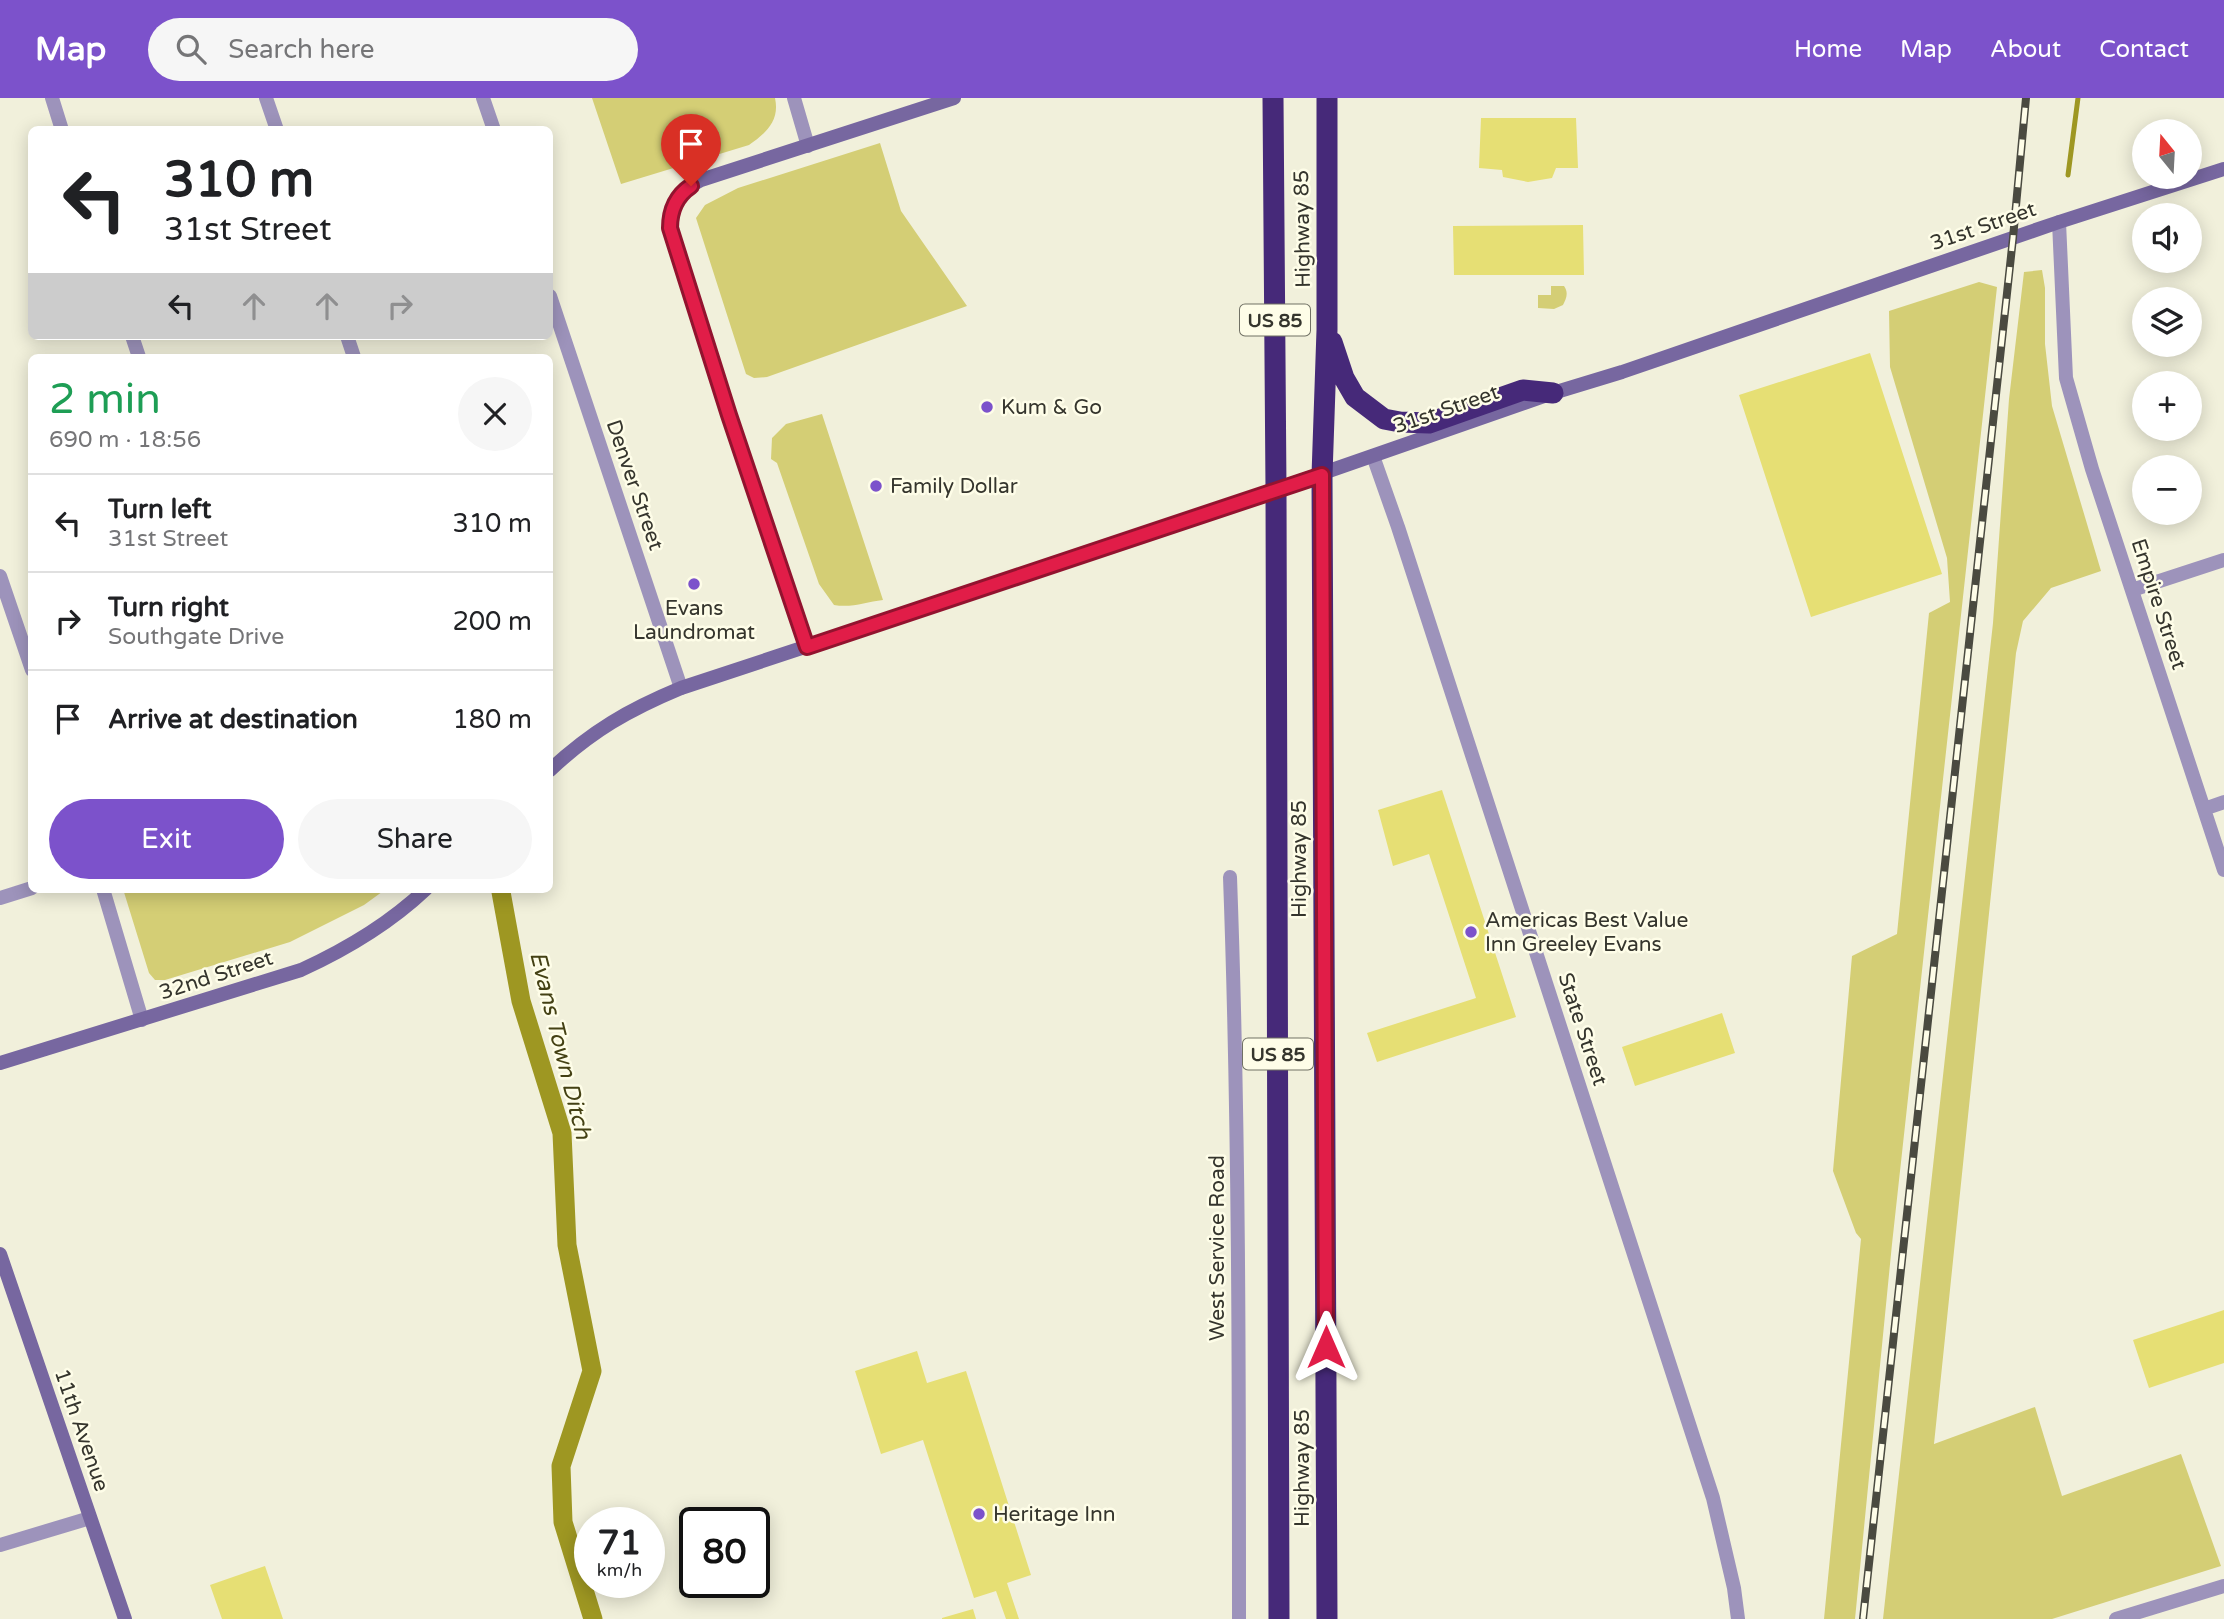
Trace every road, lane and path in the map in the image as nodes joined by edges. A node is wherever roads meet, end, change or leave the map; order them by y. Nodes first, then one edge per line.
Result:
1 (52, 98) edge
2 (267, 98) edge
3 (483, 98) edge
4 (794, 98) edge
5 (954, 98) edge
6 (1273, 98) edge
7 (1326, 98) edge
8 (61, 126) edge
9 (276, 126) edge
10 (493, 126) edge
11 (808, 146) junction
12 (2224, 169) edge
13 (2059, 222) junction
14 (553, 305) edge
15 (1327, 330) junction
16 (1553, 393) junction
17 (1373, 456) junction
18 (1322, 475) junction
19 (1276, 489) junction
20 (2224, 560) edge
21 (0, 576) edge
22 (2132, 590) junction
23 (807, 647) junction
24 (28, 658) edge
25 (681, 688) junction
26 (553, 767) edge
27 (2224, 802) edge
28 (2204, 809) junction
29 (2224, 870) edge
30 (1230, 877) dead end
31 (28, 889) edge
32 (104, 893) edge
33 (422, 893) edge
34 (0, 898) edge
35 (142, 1020) junction
36 (0, 1063) edge
37 (0, 1254) edge
38 (90, 1518) junction
39 (0, 1545) edge
40 (2224, 1586) edge
41 (125, 1619) edge
42 (1239, 1619) edge
43 (1279, 1619) edge
44 (1327, 1619) edge
45 (1738, 1619) edge
46 (2116, 1619) edge

1 - 8 street
2 - 9 street
3 - 10 street
4 - 11 street
5 - 11 street
6 - 19 highway, Highway 85 / US 85
7 - 15 highway, Highway 85 / US 85
11 - 23 street
12 - 13 street, 31st Street
13 - 16 street, 31st Street
13 - 22 street, Empire Street
14 - 25 street, Denver Street
15 - 16 highway
15 - 18 highway, Highway 85 / US 85
16 - 17 street, 31st Street
17 - 18 street, 31st Street
17 - 45 street, State Street
18 - 19 street, 31st Street
18 - 44 highway, Highway 85 / US 85
19 - 23 street, 31st Street
19 - 43 highway, Highway 85 / US 85
20 - 22 street
21 - 24 street
22 - 28 street, Empire Street
23 - 25 street, 31st Street
25 - 26 street
27 - 28 street
28 - 29 street, Empire Street
30 - 42 street, West Service Road
31 - 34 street
32 - 35 street
33 - 35 street, 32nd Street
35 - 36 street, 32nd Street
37 - 38 street, 11th Avenue
38 - 39 street
38 - 41 street, 11th Avenue
40 - 46 street

